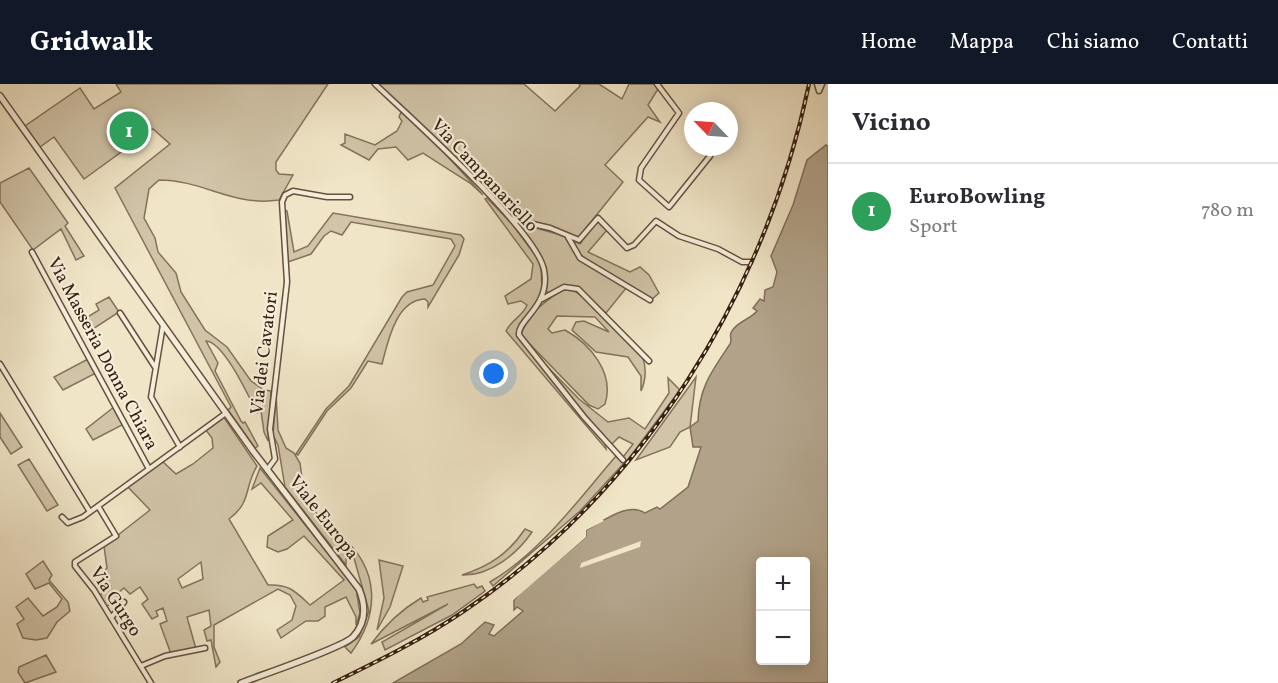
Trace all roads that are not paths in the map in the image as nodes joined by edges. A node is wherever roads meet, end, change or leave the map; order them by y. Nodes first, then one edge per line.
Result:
1 (375, 84) edge
2 (657, 84) edge
3 (0, 96) edge
4 (710, 156) dead end
5 (350, 196) dead end
6 (510, 219) junction
7 (568, 236) junction
8 (32, 252) dead end
9 (750, 262) dead end
10 (542, 299) junction
11 (650, 300) dead end
12 (120, 313) dead end
13 (163, 325) junction
14 (649, 361) dead end
15 (0, 364) edge
16 (156, 368) junction
17 (226, 413) junction
18 (180, 447) junction
19 (623, 460) dead end
20 (149, 469) junction
21 (267, 470) junction
22 (98, 506) junction
23 (90, 512) junction
24 (63, 517) dead end
25 (124, 602) dead end
26 (111, 618) junction
27 (206, 648) dead end
28 (141, 666) junction
29 (151, 683) edge
30 (241, 683) edge

1 - 6 street, Via Campanariello
2 - 4 street
3 - 13 street, Viale Europa
5 - 21 street, Via dei Cavatori
6 - 7 street
6 - 10 street, Via Campanariello
7 - 9 street
7 - 11 street
8 - 20 street, Via Masseria Donna Chiara
10 - 14 street
10 - 19 street
12 - 16 street
13 - 16 street
13 - 17 street, Viale Europa
15 - 23 street
16 - 18 street
17 - 18 street, Via Masseria Donna Chiara
17 - 21 street, Viale Europa
18 - 20 street, Via Masseria Donna Chiara
20 - 22 street, Via Masseria Donna Chiara
21 - 30 street, Viale Europa
22 - 23 street, Via Masseria Donna Chiara
22 - 26 street, Via Gurgo
23 - 24 street, Via Masseria Donna Chiara
25 - 26 street
26 - 28 street, Via Gurgo
27 - 28 street
28 - 29 street, Via Gurgo

